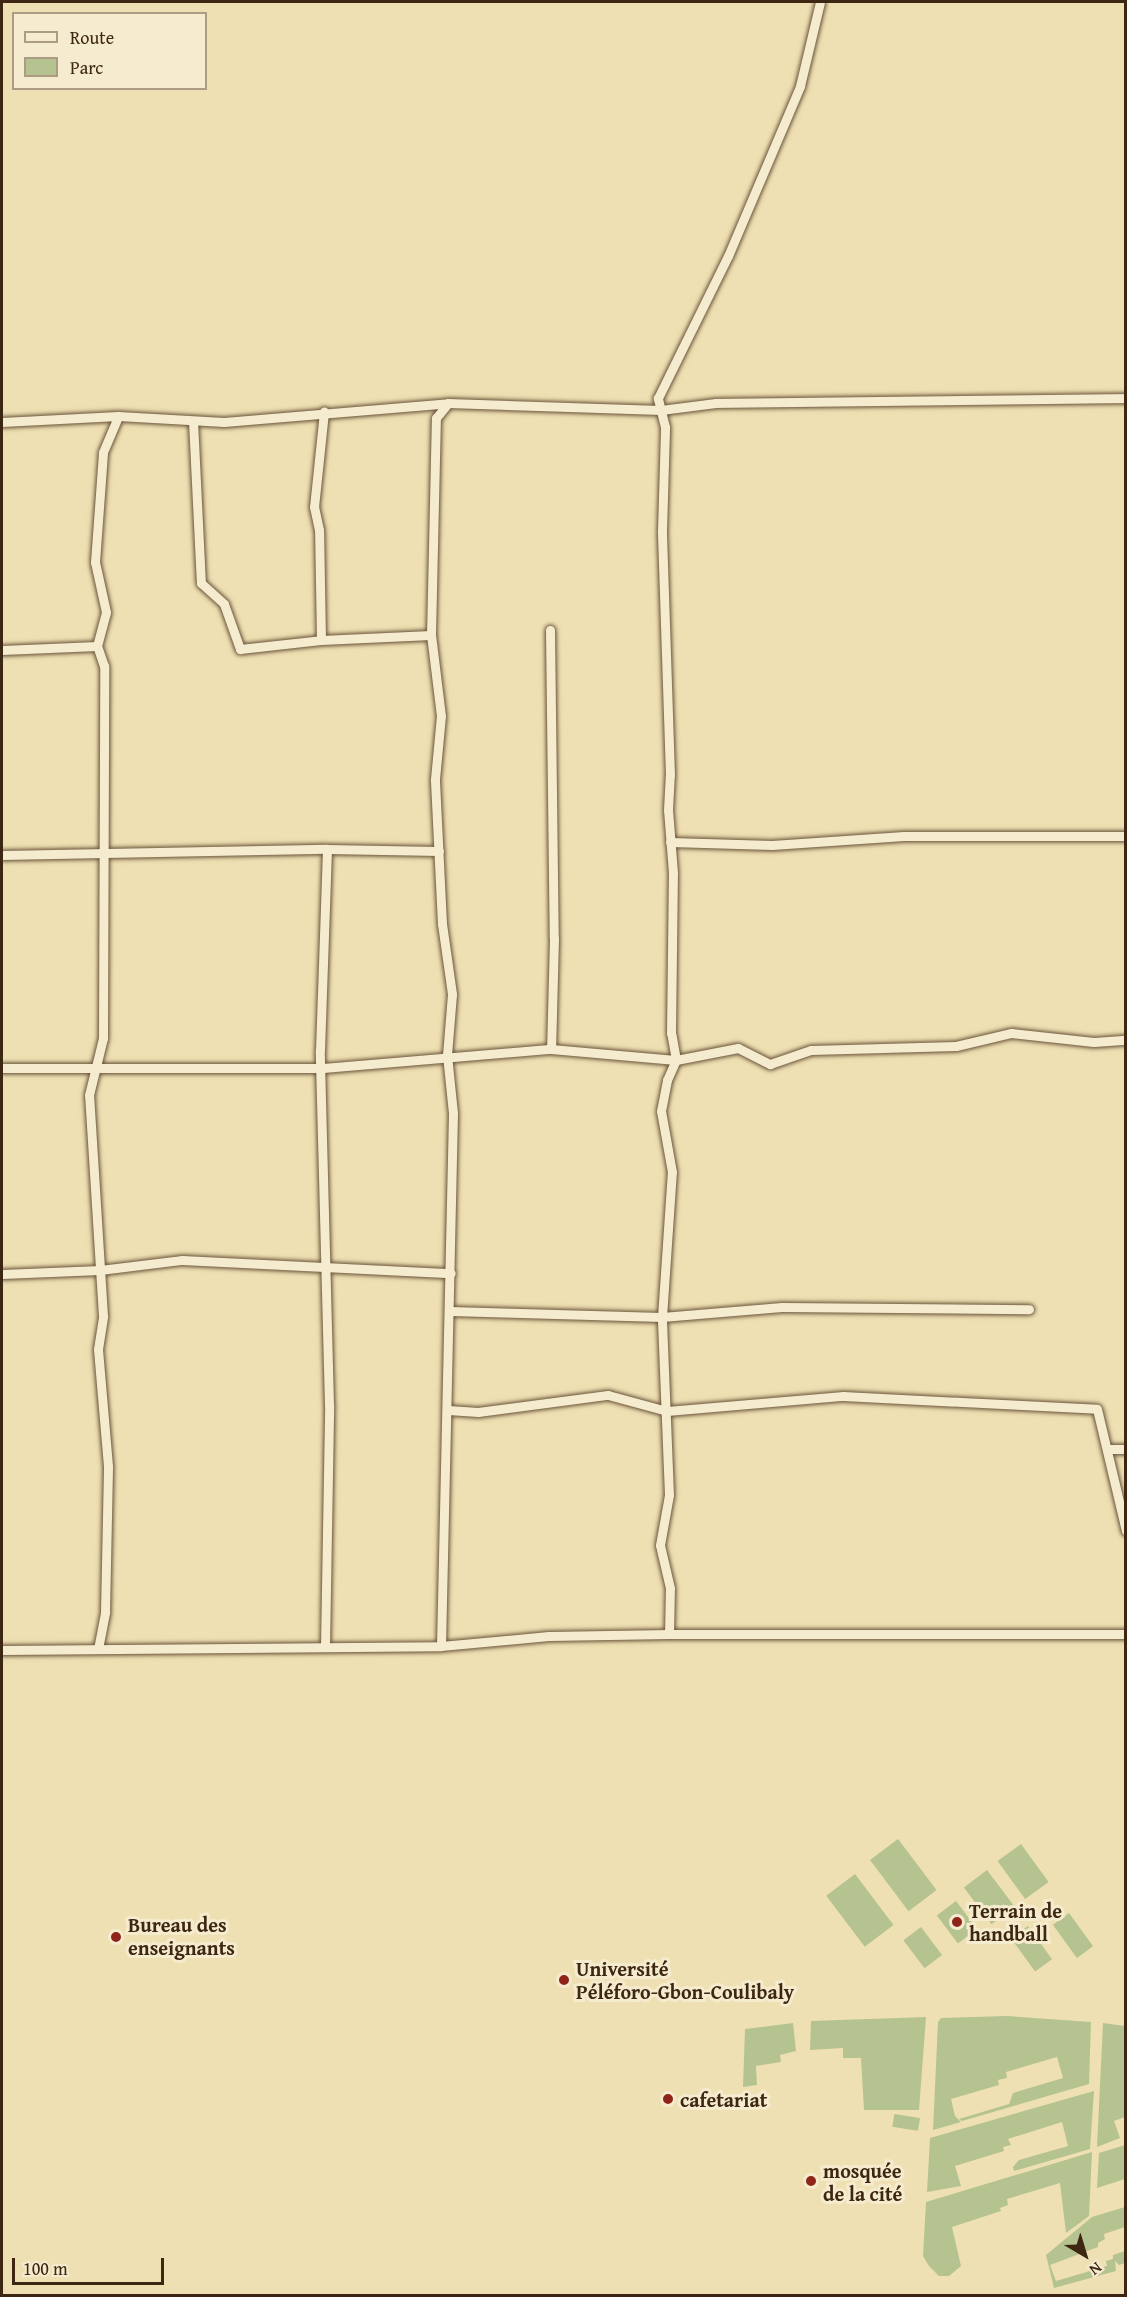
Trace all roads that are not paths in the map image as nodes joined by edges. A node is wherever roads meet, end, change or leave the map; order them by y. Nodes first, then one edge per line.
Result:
1 (820, 2) edge
2 (1125, 398) edge
3 (448, 403) junction
4 (661, 410) junction
5 (324, 412) junction
6 (118, 416) junction
7 (193, 421) junction
8 (2, 422) edge
9 (550, 630) dead end
10 (431, 635) junction
11 (321, 640) junction
12 (97, 646) junction
13 (2, 650) edge
14 (1125, 836) edge
15 (670, 842) junction
16 (327, 849) junction
17 (439, 850) junction
18 (104, 853) junction
19 (2, 855) edge
20 (1125, 1040) edge
21 (550, 1049) junction
22 (447, 1055) junction
23 (676, 1060) junction
24 (94, 1066) junction
25 (2, 1068) edge
26 (323, 1068) junction
27 (327, 1266) junction
28 (100, 1270) junction
29 (451, 1273) junction
30 (2, 1274) edge
31 (1029, 1309) dead end
32 (450, 1311) junction
33 (662, 1317) junction
34 (448, 1410) junction
35 (667, 1411) junction
36 (1107, 1449) junction
37 (1125, 1449) edge
38 (1125, 1531) edge
39 (669, 1634) junction
40 (1125, 1634) edge
41 (325, 1646) junction
42 (441, 1646) junction
43 (98, 1649) junction
44 (2, 1650) edge

1 - 4 street
2 - 4 street
3 - 4 street
3 - 5 street
3 - 10 street
4 - 15 street
5 - 7 street
5 - 11 street
6 - 7 street
6 - 8 street
6 - 12 street
7 - 11 street
9 - 21 street
10 - 11 street
10 - 17 street
12 - 13 street
12 - 18 street
14 - 15 street
15 - 23 street
16 - 17 street
16 - 18 street
16 - 26 street
17 - 22 street
18 - 19 street
18 - 24 street
20 - 23 street
21 - 22 street
21 - 23 street
22 - 26 street
22 - 29 street
23 - 33 street
24 - 25 street
24 - 26 street
24 - 28 street
26 - 27 street
27 - 28 street
27 - 29 street
27 - 41 street
28 - 30 street
28 - 43 street
29 - 32 street
31 - 33 street
32 - 33 street
32 - 34 street
33 - 35 street
34 - 35 street
34 - 42 street
35 - 36 street
35 - 39 street
36 - 37 street
36 - 38 street
39 - 40 street
39 - 42 street
41 - 42 street
41 - 43 street
43 - 44 street

